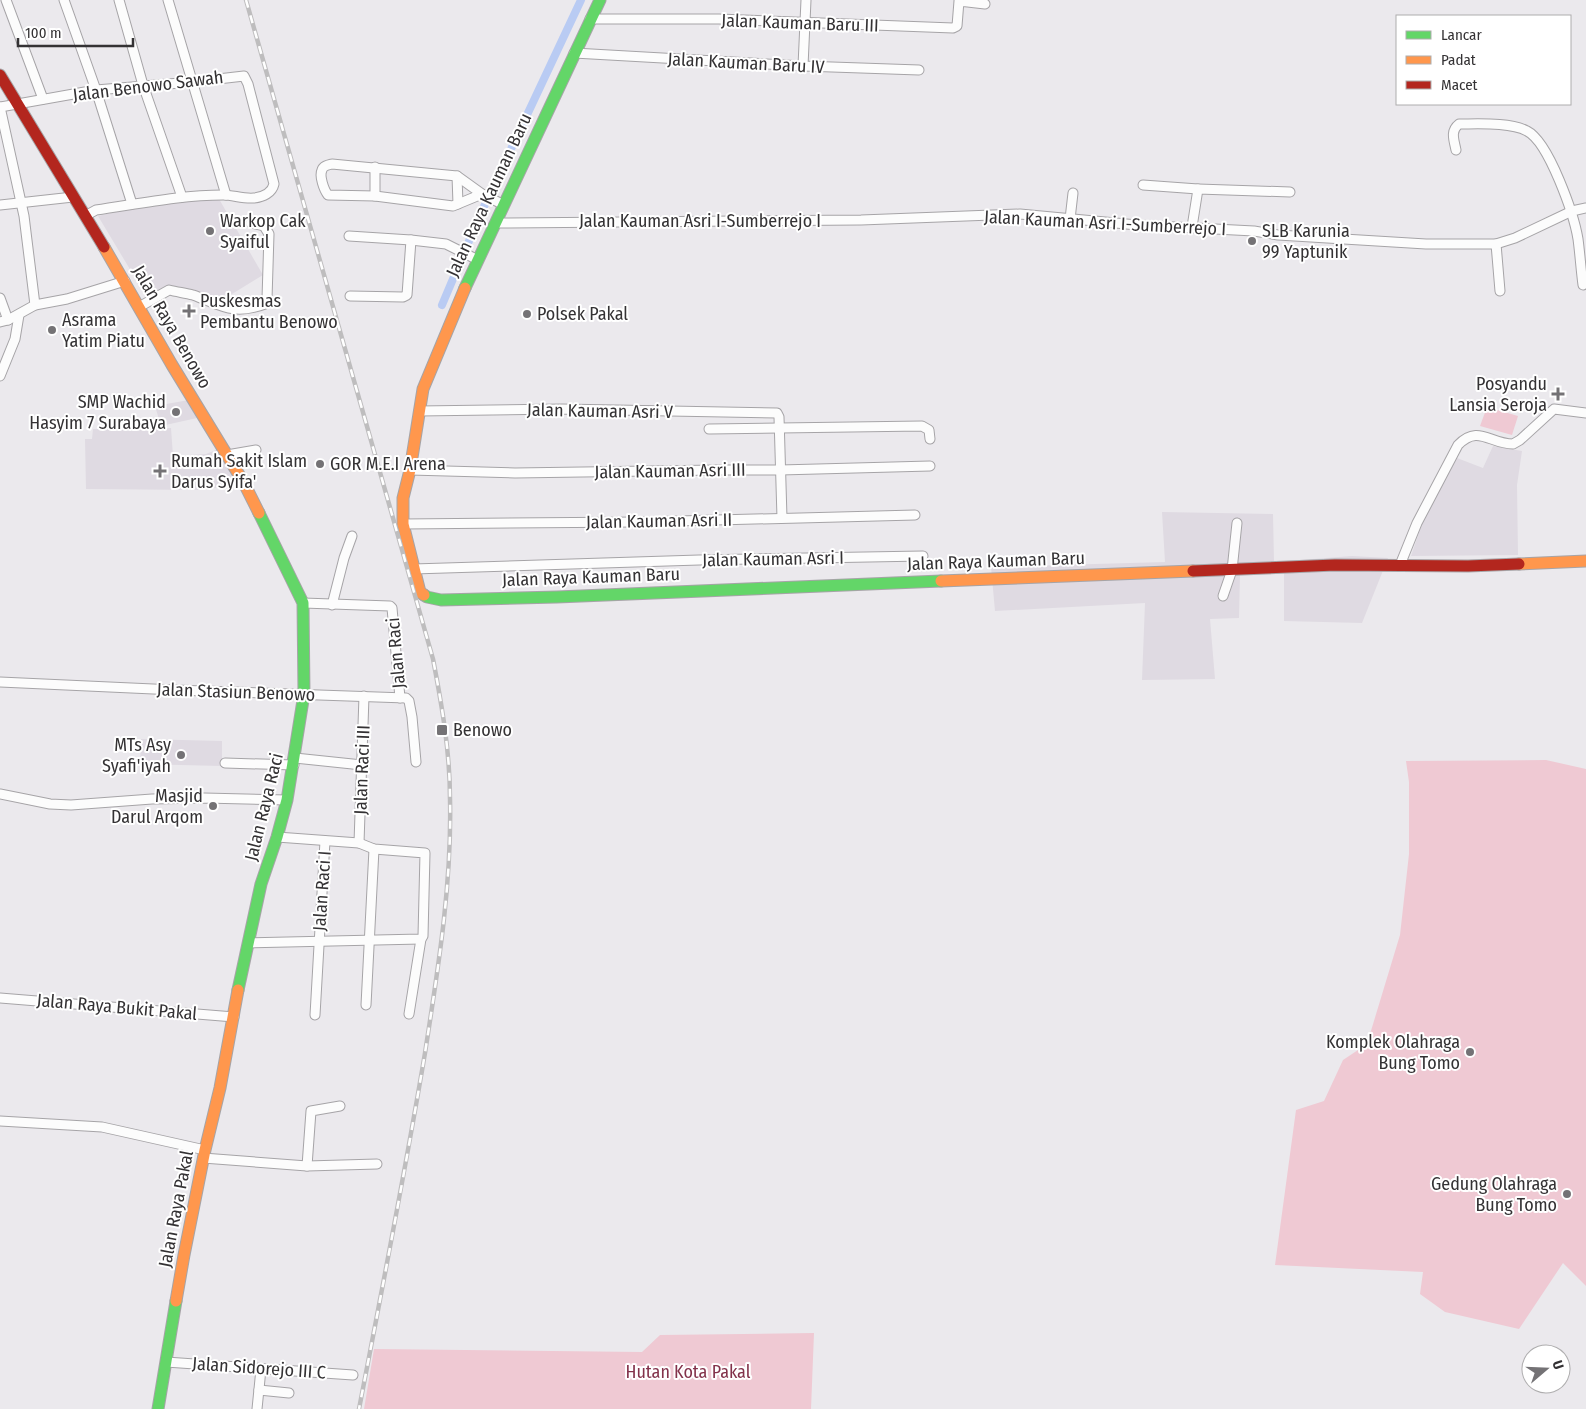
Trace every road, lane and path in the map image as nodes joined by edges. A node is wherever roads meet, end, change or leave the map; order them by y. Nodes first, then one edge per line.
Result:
1 (6, 0) edge
2 (64, 0) edge
3 (119, 0) edge
4 (168, 0) edge
5 (600, 0) edge
6 (806, 0) edge
7 (956, 0) edge
8 (986, 4) dead end
9 (590, 20) junction
10 (804, 24) junction
11 (574, 53) junction
12 (803, 66) junction
13 (919, 70) dead end
14 (0, 75) edge
15 (192, 82) junction
16 (143, 86) junction
17 (96, 90) junction
18 (43, 99) junction
19 (18, 103) junction
20 (0, 107) edge
21 (1456, 150) dead end
22 (375, 167) junction
23 (458, 176) junction
24 (1143, 185) dead end
25 (1198, 189) junction
26 (1290, 192) dead end
27 (1073, 193) dead end
28 (482, 194) junction
29 (226, 195) junction
30 (375, 196) junction
31 (73, 197) junction
32 (182, 197) junction
33 (21, 202) junction
34 (132, 204) junction
35 (458, 204) junction
36 (504, 204) junction
37 (0, 205) edge
38 (1586, 208) edge
39 (1572, 212) junction
40 (85, 216) junction
41 (1070, 219) junction
42 (252, 223) dead end
43 (495, 223) junction
44 (1192, 228) junction
45 (349, 236) dead end
46 (411, 240) junction
47 (1496, 244) junction
48 (475, 259) junction
49 (125, 281) junction
50 (1583, 285) dead end
51 (1500, 291) dead end
52 (350, 296) dead end
53 (0, 298) edge
54 (35, 305) junction
55 (139, 307) junction
56 (19, 315) junction
57 (4, 321) edge
58 (0, 376) edge
59 (419, 411) junction
60 (1586, 413) edge
61 (779, 428) junction
62 (709, 429) dead end
63 (930, 439) dead end
64 (256, 450) dead end
65 (227, 455) junction
66 (930, 466) dead end
67 (410, 470) junction
68 (780, 470) junction
69 (915, 515) dead end
70 (782, 518) junction
71 (1237, 523) dead end
72 (403, 524) junction
73 (352, 536) dead end
74 (923, 556) dead end
75 (1586, 561) edge
76 (1400, 565) junction
77 (413, 569) junction
78 (1232, 570) junction
79 (1223, 596) dead end
80 (303, 602) junction
81 (332, 604) junction
82 (0, 682) edge
83 (304, 694) junction
84 (364, 696) junction
85 (400, 698) junction
86 (226, 762) dead end
87 (294, 762) junction
88 (416, 762) dead end
89 (362, 765) junction
90 (0, 794) edge
91 (287, 800) junction
92 (277, 837) junction
93 (326, 841) junction
94 (359, 843) junction
95 (374, 850) junction
96 (421, 939) junction
97 (369, 940) junction
98 (319, 942) junction
99 (248, 943) junction
100 (0, 998) edge
101 (366, 1005) dead end
102 (409, 1014) dead end
103 (315, 1015) dead end
104 (234, 1017) junction
105 (340, 1106) dead end
106 (0, 1121) edge
107 (204, 1154) junction
108 (377, 1164) dead end
109 (307, 1166) junction
110 (166, 1362) junction
111 (261, 1368) junction
112 (353, 1375) dead end
113 (259, 1390) junction
114 (289, 1393) dead end
115 (158, 1409) edge
116 (256, 1409) edge

1 - 18 street
2 - 17 street
3 - 16 street
4 - 15 street
5 - 9 street, Jalan Raya Kauman Baru
6 - 10 street
7 - 8 street, Jalan Kauman Baru III
7 - 10 street, Jalan Kauman Baru III
9 - 10 street, Jalan Kauman Baru III
9 - 11 street, Jalan Raya Kauman Baru
10 - 12 street
11 - 12 street, Jalan Kauman Baru IV
11 - 36 street, Jalan Raya Kauman Baru
12 - 13 street, Jalan Kauman Baru IV
14 - 19 street, Jalan Raya Benowo
15 - 16 street, Jalan Benowo Sawah
15 - 29 street
15 - 29 street, Jalan Benowo Sawah
16 - 17 street, Jalan Benowo Sawah
16 - 32 street
17 - 18 street, Jalan Benowo Sawah
17 - 34 street
18 - 19 street, Jalan Benowo Sawah
19 - 20 street, Jalan Benowo Sawah
19 - 31 street, Jalan Raya Benowo
20 - 33 street
21 - 39 street
22 - 23 street
22 - 30 street
22 - 30 street
23 - 28 street
23 - 35 street
24 - 25 street
25 - 26 street
25 - 44 street
27 - 41 street
28 - 35 street
28 - 36 street
29 - 32 street
30 - 35 street
31 - 33 street
31 - 40 street, Jalan Raya Benowo
32 - 34 street
33 - 37 street
33 - 54 street
34 - 40 street
36 - 43 street, Jalan Raya Kauman Baru
38 - 39 street, Jalan Kauman Asri I-Sumberrejo I
39 - 47 street, Jalan Kauman Asri I-Sumberrejo I
39 - 50 street
40 - 49 street, Jalan Raya Benowo
41 - 43 street, Jalan Kauman Asri I-Sumberrejo I
41 - 44 street, Jalan Kauman Asri I-Sumberrejo I
42 - 55 street
43 - 48 street, Jalan Raya Kauman Baru
44 - 47 street, Jalan Kauman Asri I-Sumberrejo I
45 - 46 street
46 - 48 street
46 - 52 street
47 - 51 street
48 - 59 street, Jalan Raya Kauman Baru
49 - 54 street
49 - 55 street, Jalan Raya Benowo
53 - 57 street
54 - 56 street
55 - 65 street, Jalan Raya Benowo
56 - 57 street
56 - 58 street
59 - 61 street, Jalan Kauman Asri V
59 - 67 street, Jalan Raya Kauman Baru
60 - 76 street
61 - 62 street
61 - 63 street
61 - 68 street
64 - 65 street
65 - 80 street, Jalan Raya Benowo
66 - 68 street, Jalan Kauman Asri III
67 - 68 street, Jalan Kauman Asri III
67 - 72 street, Jalan Raya Kauman Baru
68 - 70 street
69 - 70 street, Jalan Kauman Asri II
70 - 72 street, Jalan Kauman Asri II
71 - 78 street
72 - 77 street, Jalan Raya Kauman Baru
73 - 81 street
74 - 77 street, Jalan Kauman Asri I
75 - 76 street, Jalan Raya Kauman Baru
76 - 78 street, Jalan Raya Kauman Baru
77 - 78 street, Jalan Raya Kauman Baru
78 - 79 street
80 - 81 street, Jalan Raci
80 - 83 street, Jalan Raya Raci
81 - 85 street, Jalan Raci
82 - 83 street, Jalan Stasiun Benowo
83 - 84 street, Jalan Stasiun Benowo
83 - 87 street, Jalan Raya Raci
84 - 85 street, Jalan Stasiun Benowo
84 - 89 street, Jalan Raci III
85 - 88 street
86 - 87 street
87 - 89 street
87 - 91 street, Jalan Raya Raci
89 - 94 street, Jalan Raci III
90 - 91 street
91 - 92 street, Jalan Raya Raci
92 - 93 street, Jalan Raci I
92 - 99 street, Jalan Raya Raci
93 - 94 street, Jalan Raci I
93 - 98 street, Jalan Raci I
94 - 95 street, Jalan Raci I
95 - 96 street, Jalan Raci I
95 - 97 street
96 - 97 street, Jalan Raci I
96 - 102 street
97 - 98 street, Jalan Raci I
97 - 101 street
98 - 99 street, Jalan Raci I
98 - 103 street, Jalan Raci I
99 - 104 street, Jalan Raya Raci
100 - 104 street, Jalan Raya Bukit Pakal
104 - 107 street, Jalan Raya Pakal
105 - 109 street
106 - 107 street
107 - 109 street
107 - 110 street, Jalan Raya Pakal
108 - 109 street
110 - 111 street, Jalan Sidorejo III C
110 - 115 street, Jalan Raya Pakal
111 - 112 street, Jalan Sidorejo III C
111 - 113 street
113 - 114 street
113 - 116 street

